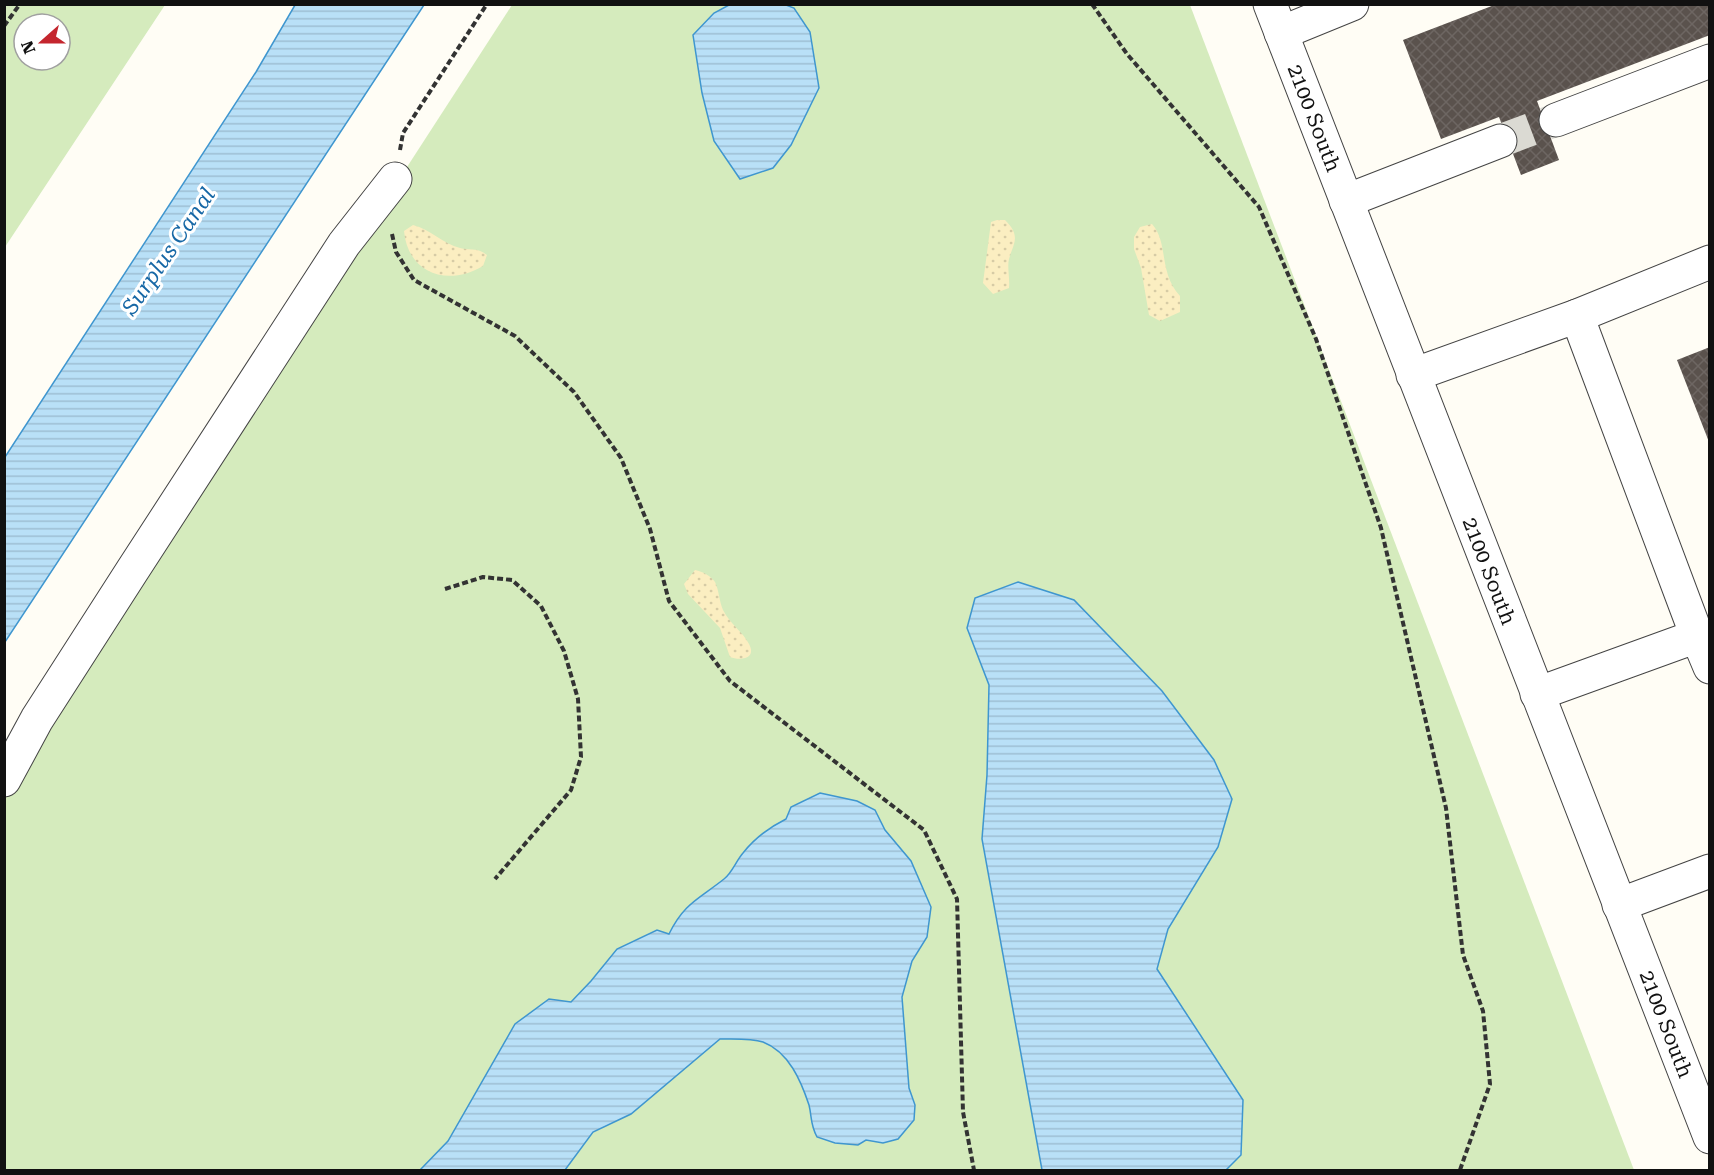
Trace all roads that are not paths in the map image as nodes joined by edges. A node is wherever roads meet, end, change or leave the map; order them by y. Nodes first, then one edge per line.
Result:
1 (1352, 4) edge
2 (1275, 19) edge
3 (1710, 61) edge
4 (1556, 120) tunnel mouth
5 (1500, 141) tunnel mouth
6 (395, 178) road end
7 (1346, 201) junction
8 (1710, 262) edge
9 (1577, 316) junction
10 (1413, 375) junction
11 (1697, 636) junction
12 (1710, 667) edge
13 (1537, 694) junction
14 (4, 780) edge
15 (1710, 871) edge
16 (1619, 905) junction
17 (1710, 1137) edge

1 - 2 street
2 - 7 street, 2100 South
3 - 4 street
5 - 7 street
6 - 14 street
7 - 10 street, 2100 South
8 - 9 street
9 - 10 street
9 - 11 street
10 - 13 street, 2100 South
11 - 12 street
11 - 13 street
13 - 16 street, 2100 South
15 - 16 street
16 - 17 street, 2100 South

